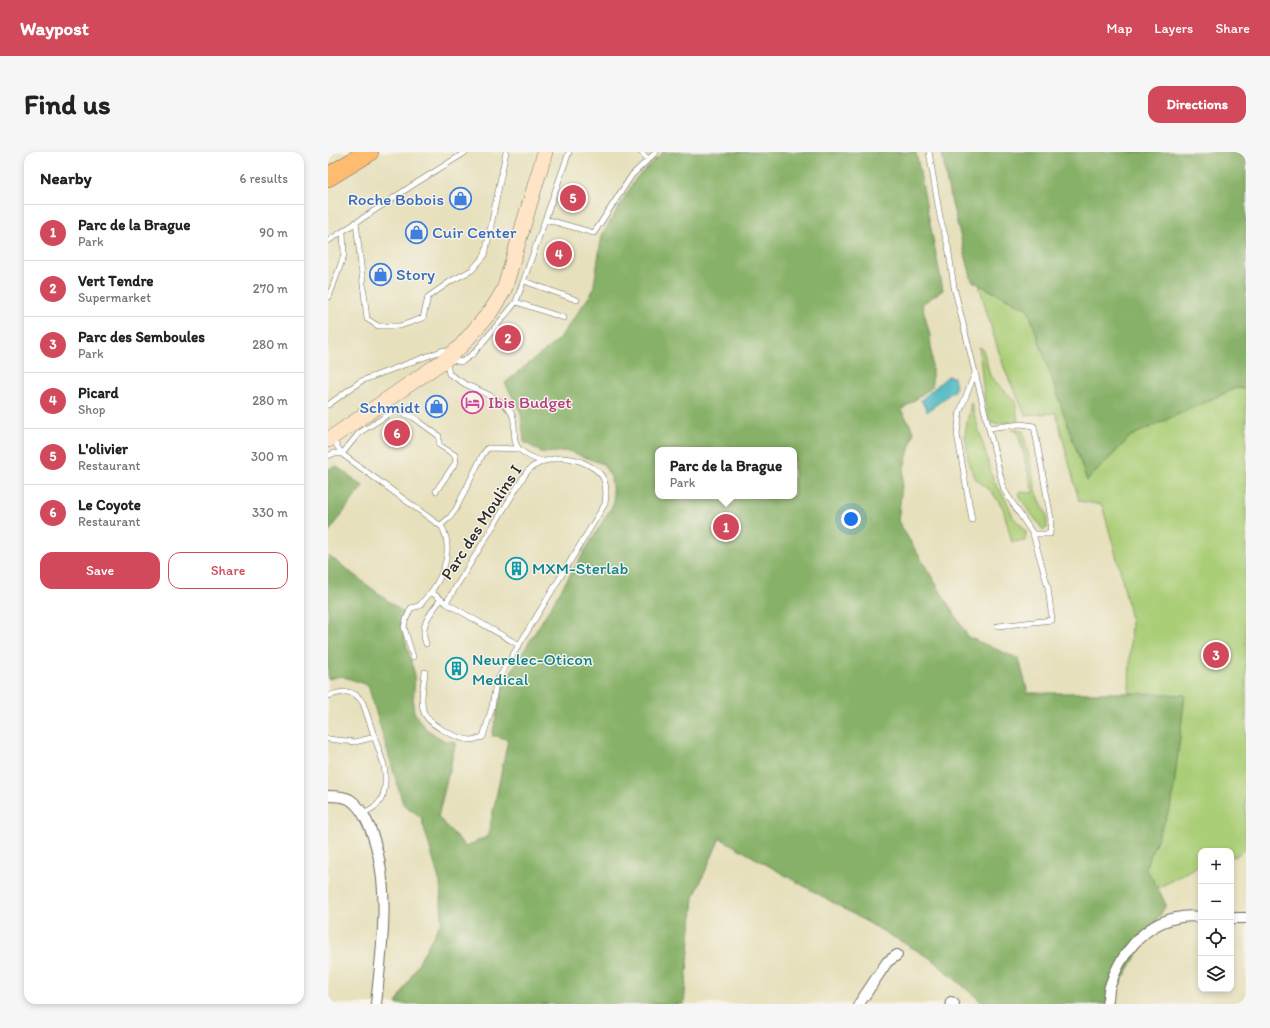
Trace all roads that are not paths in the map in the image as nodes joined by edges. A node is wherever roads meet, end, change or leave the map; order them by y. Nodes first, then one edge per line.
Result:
1 (369, 152) edge
2 (466, 152) edge
3 (506, 152) edge
4 (537, 152) edge
5 (545, 152) edge
6 (569, 152) edge
7 (641, 152) edge
8 (929, 152) edge
9 (654, 153) edge
10 (648, 159) junction
11 (328, 177) edge
12 (545, 219) junction
13 (356, 222) junction
14 (343, 231) junction
15 (328, 241) edge
16 (524, 281) junction
17 (328, 297) edge
18 (577, 300) dead end
19 (516, 302) junction
20 (564, 318) dead end
21 (445, 355) junction
22 (975, 372) junction
23 (328, 405) edge
24 (989, 428) junction
25 (331, 432) edge
26 (519, 449) junction
27 (342, 454) junction
28 (328, 456) edge
29 (544, 461) junction
30 (436, 491) dead end
31 (972, 520) dead end
32 (441, 525) junction
33 (1033, 534) junction
34 (431, 592) junction
35 (441, 599) junction
36 (446, 603) junction
37 (998, 626) dead end
38 (426, 644) dead end
39 (519, 645) junction
40 (414, 657) dead end
41 (425, 672) dead end
42 (328, 696) edge
43 (375, 737) junction
44 (328, 739) edge
45 (328, 796) edge
46 (363, 813) junction
47 (1198, 917) edge
48 (1234, 918) edge
49 (1246, 918) edge
50 (897, 955) dead end
51 (376, 1004) edge
52 (859, 1004) edge
53 (1107, 1004) edge

1 - 11 highway
2 - 13 lane
3 - 13 lane
4 - 21 main road
5 - 21 main road
6 - 12 lane
7 - 10 lane
8 - 22 lane
9 - 10 lane
10 - 12 lane
12 - 16 lane
13 - 14 lane
14 - 15 lane
14 - 17 lane
16 - 18 lane
16 - 19 lane
19 - 20 lane
19 - 21 lane
21 - 23 lane
21 - 25 main road
21 - 26 lane
22 - 24 lane
22 - 31 lane
24 - 33 lane
24 - 33 lane
25 - 27 lane, Parc des Moulins I
26 - 29 lane
26 - 32 lane, Parc des Moulins I
27 - 28 lane
27 - 30 lane
27 - 32 lane, Parc des Moulins I
29 - 36 lane, Parc des Moulins I
29 - 39 lane
32 - 34 lane, Parc des Moulins I
33 - 37 lane
34 - 35 lane, Parc des Moulins I
34 - 40 lane
35 - 36 lane, Parc des Moulins I
35 - 38 lane
36 - 39 lane, Parc des Moulins I
39 - 41 lane
42 - 43 lane
43 - 44 lane
43 - 46 lane
45 - 46 street
46 - 51 street
47 - 53 street
48 - 49 street
50 - 52 street

